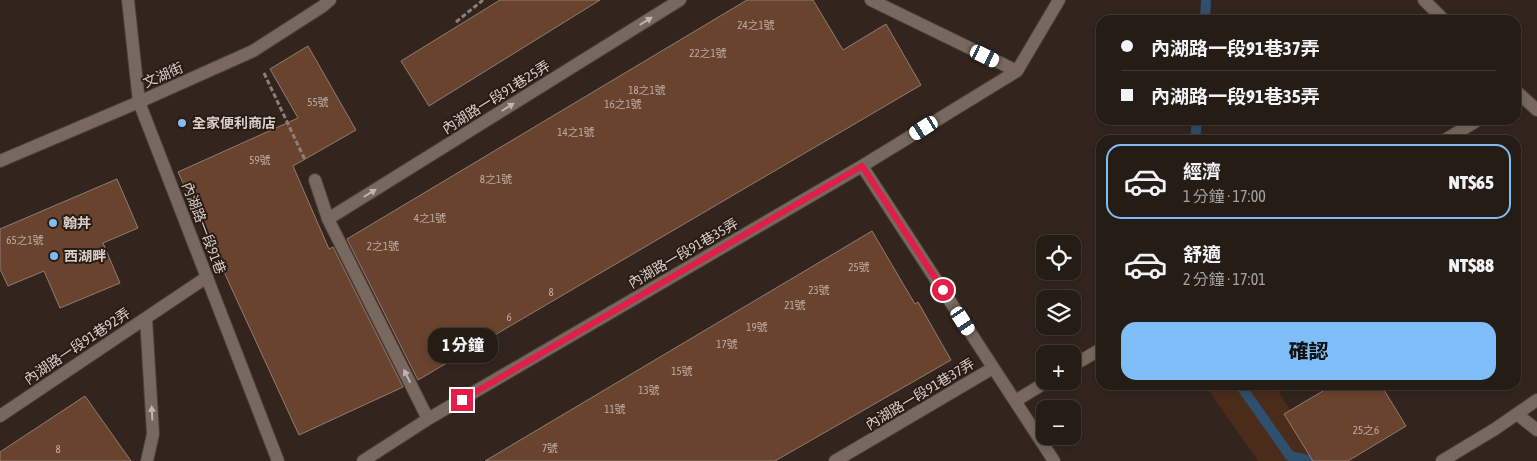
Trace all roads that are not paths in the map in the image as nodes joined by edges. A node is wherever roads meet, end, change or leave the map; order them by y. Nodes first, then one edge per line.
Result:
1 (128, 0) edge
2 (330, 0) edge
3 (680, 0) edge
4 (871, 0) edge
5 (1059, 0) edge
6 (1424, 0) edge
7 (1439, 15) edge
8 (1017, 71) junction
9 (1521, 97) edge
10 (139, 102) junction
11 (1537, 110) edge
12 (1470, 125) edge
13 (1453, 135) edge
14 (0, 162) edge
15 (862, 166) junction
16 (315, 180) road end
17 (328, 218) junction
18 (207, 277) junction
19 (146, 318) junction
20 (1096, 352) edge
21 (1081, 361) edge
22 (994, 368) junction
23 (1036, 388) edge
24 (1537, 400) edge
25 (1015, 401) junction
26 (1517, 414) junction
27 (0, 416) edge
28 (428, 420) junction
29 (1537, 430) edge
30 (147, 461) edge
31 (278, 461) edge
32 (363, 461) edge
33 (835, 461) edge
34 (1054, 461) edge
35 (1442, 461) edge

1 - 10 street, 內湖路一段91巷
2 - 10 street, 文湖街
17 -> 3 street, 內湖路一段91巷25弄
4 - 8 street
5 - 8 street, 內湖路一段91巷35弄
6 - 7 street
8 - 15 street, 內湖路一段91巷35弄
9 - 11 street
10 - 14 street, 文湖街
10 - 18 street, 內湖路一段91巷
12 - 13 street
15 - 22 street, 內湖路一段91巷37弄
15 - 28 street, 內湖路一段91巷35弄
16 - 17 street
28 -> 17 street
18 - 19 street, 內湖路一段91巷92弄
18 - 31 street, 內湖路一段91巷
19 - 27 street, 內湖路一段91巷92弄
30 -> 19 street, 內湖路一段91巷92弄
20 - 21 street
22 - 25 street
22 - 33 street, 內湖路一段91巷37弄
23 - 25 street
24 - 26 street
25 - 34 street
26 - 29 street
26 - 35 street
28 - 32 street, 內湖路一段91巷35弄

